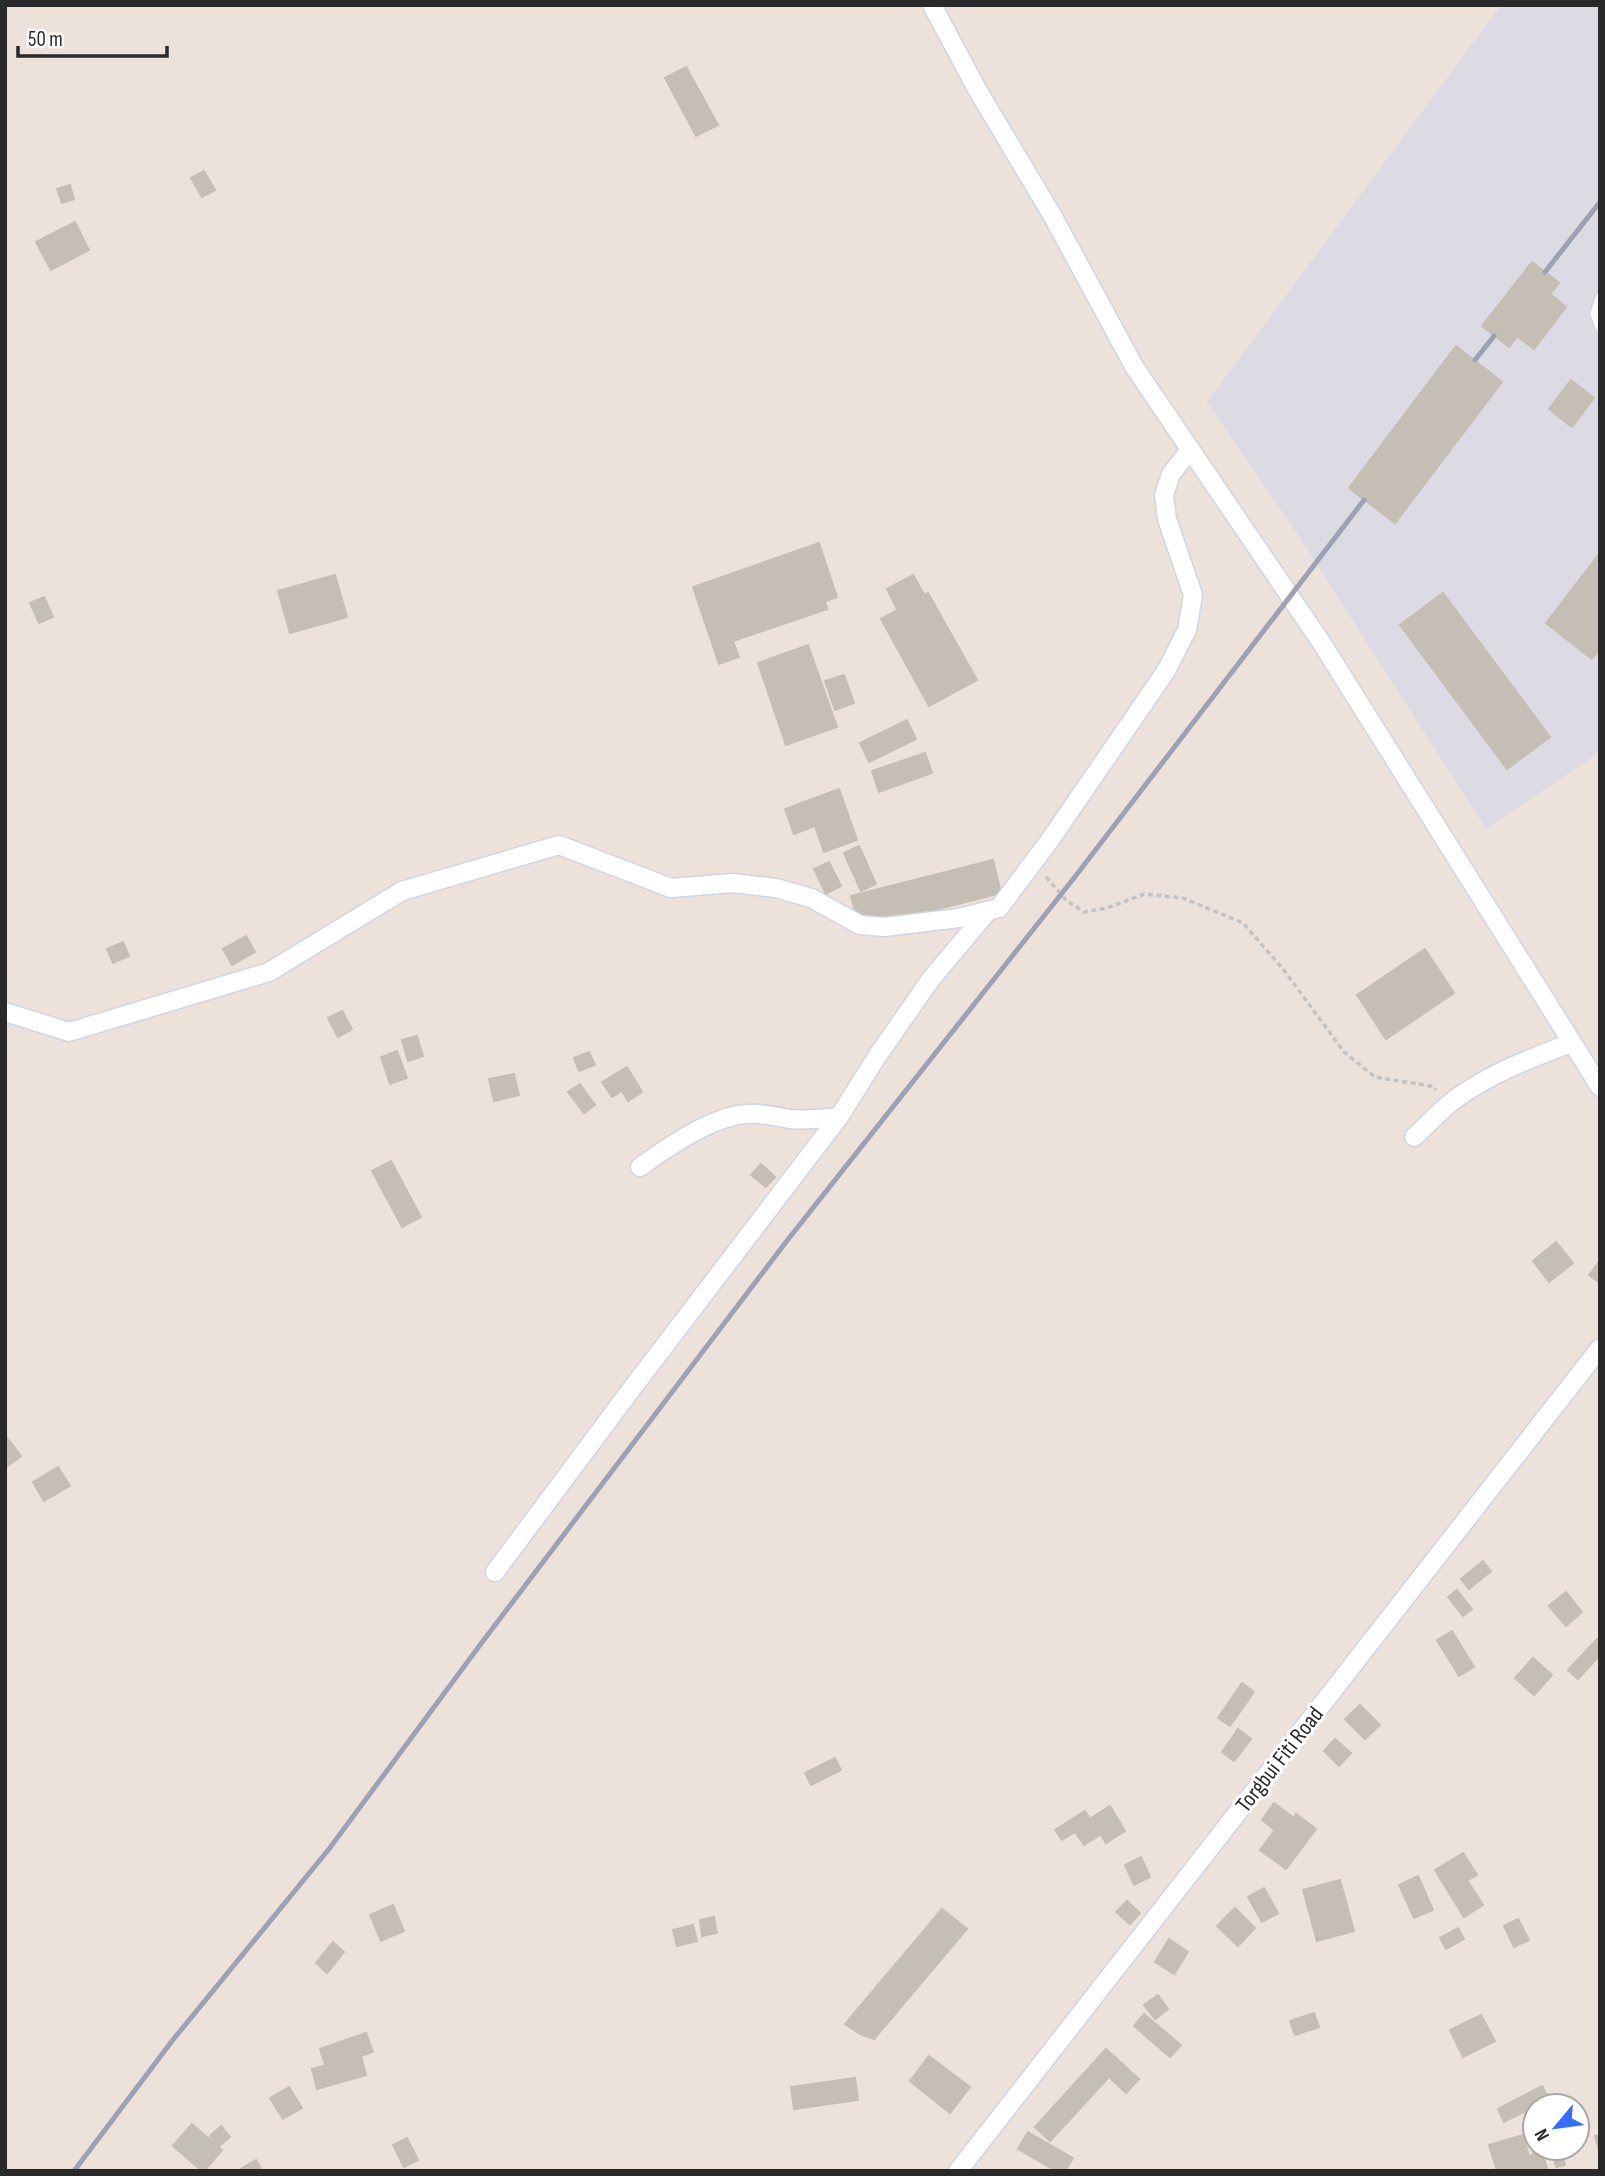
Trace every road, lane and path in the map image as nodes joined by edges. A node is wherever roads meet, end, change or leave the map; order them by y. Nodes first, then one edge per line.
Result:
1 (932, 5) edge
2 (1600, 298) edge
3 (1600, 327) edge
4 (1190, 450) junction
5 (1032, 864) junction
6 (988, 911) junction
7 (5, 1012) edge
8 (1571, 1043) junction
9 (1600, 1087) edge
10 (1453, 1101) junction
11 (839, 1117) junction
12 (1414, 1137) dead end
13 (640, 1167) dead end
14 (1600, 1348) edge
15 (495, 1572) dead end
16 (958, 2171) edge

1 - 4 street
2 - 3 lane
4 - 5 street
4 - 8 street
5 - 6 street
5 - 10 path
6 - 7 street
6 - 11 street
8 - 9 street
8 - 10 street
10 - 12 street
11 - 13 street
11 - 15 street
14 - 16 street, Torgbui Fiti Road

